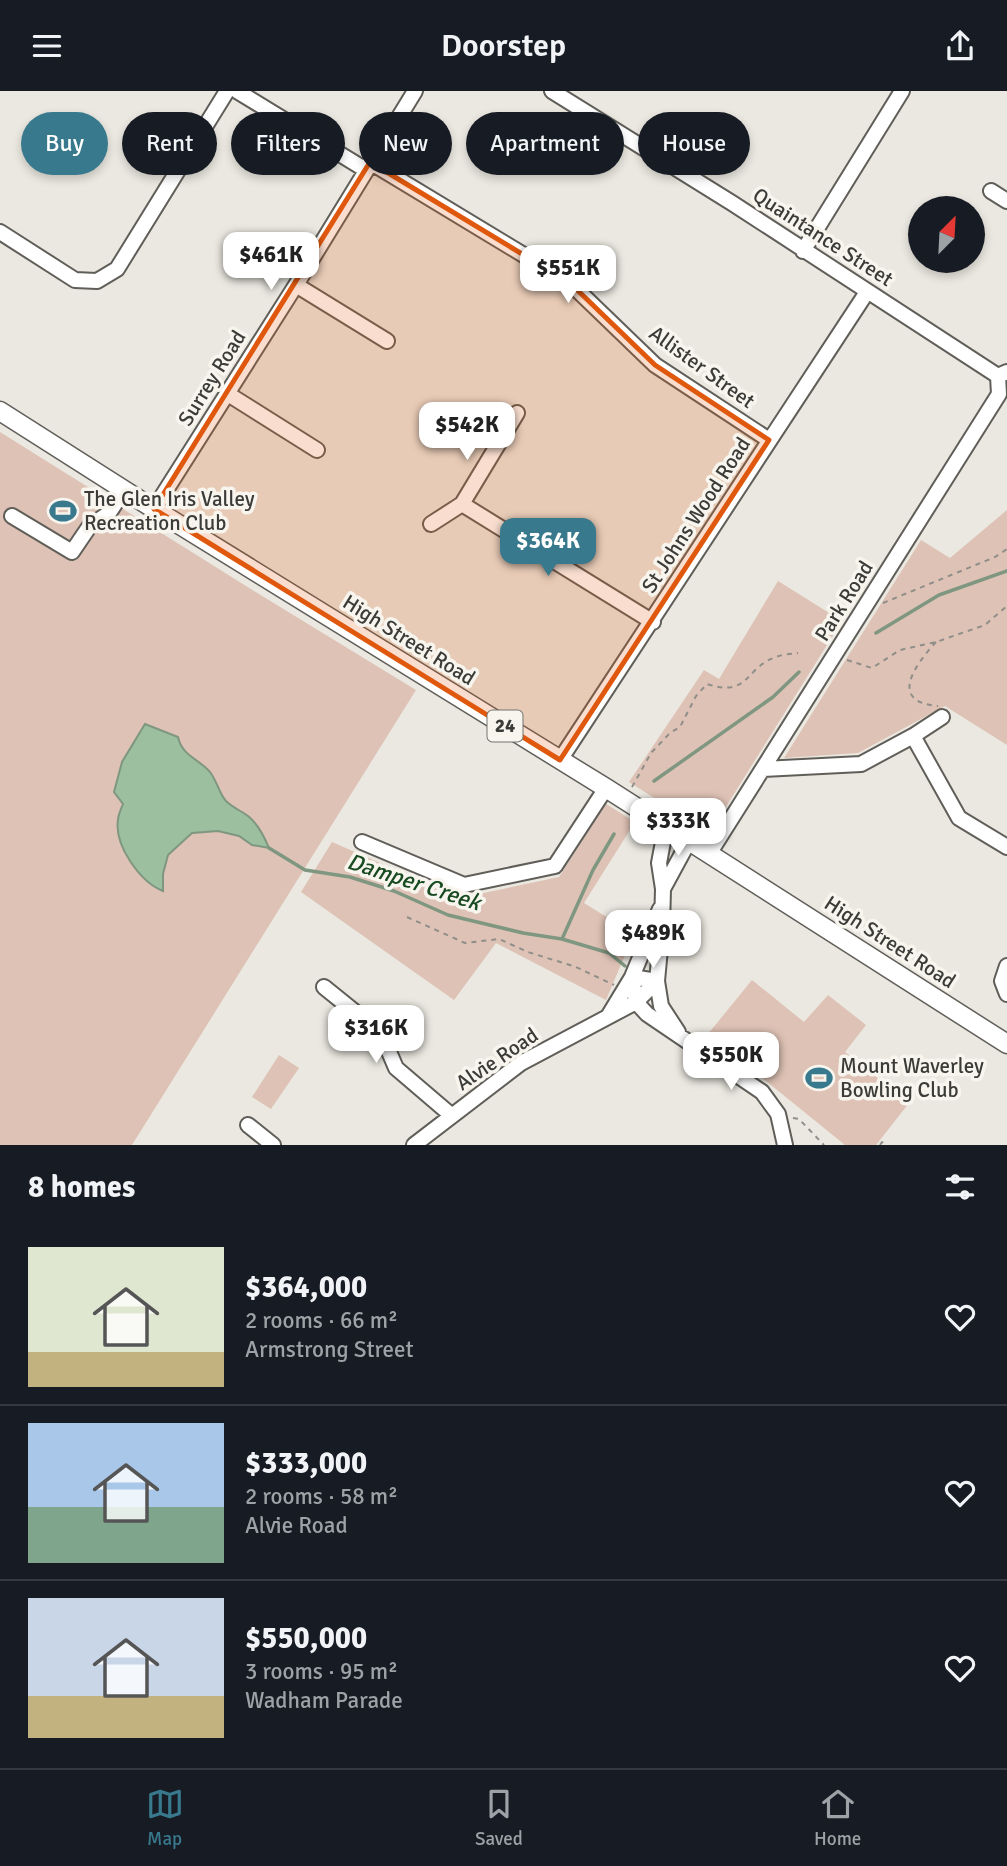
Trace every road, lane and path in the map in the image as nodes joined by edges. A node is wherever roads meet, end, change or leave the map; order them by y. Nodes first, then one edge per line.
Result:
1 (228, 91) edge
2 (237, 91) edge
3 (415, 91) edge
4 (552, 91) edge
5 (902, 91) edge
6 (402, 112) edge
7 (359, 161) edge
8 (363, 175) edge
9 (384, 175) edge
10 (992, 191) dead end
11 (1007, 201) edge
12 (0, 233) edge
13 (803, 251) junction
14 (296, 285) junction
15 (867, 292) junction
16 (387, 341) dead end
17 (1003, 374) edge
18 (228, 394) junction
19 (0, 411) edge
20 (517, 413) dead end
21 (769, 440) junction
22 (317, 450) dead end
23 (124, 490) junction
24 (462, 504) junction
25 (154, 509) junction
26 (12, 516) dead end
27 (431, 524) dead end
28 (1007, 549) edge
29 (868, 602) junction
30 (1007, 606) edge
31 (653, 622) junction
32 (936, 642) junction
33 (798, 653) dead end
34 (833, 658) junction
35 (945, 712) joint
36 (913, 736) junction
37 (560, 760) junction
38 (763, 769) junction
39 (606, 788) junction
40 (632, 788) dead end
41 (666, 826) junction
42 (689, 841) junction
43 (362, 842) dead end
44 (1007, 847) edge
45 (709, 854) junction
46 (663, 889) junction
47 (661, 906) junction
48 (407, 917) dead end
49 (662, 926) junction
50 (686, 940) dead end
51 (1007, 967) edge
52 (632, 977) junction
53 (657, 981) junction
54 (324, 987) dead end
55 (624, 991) junction
56 (1007, 994) edge
57 (636, 1002) junction
58 (609, 1015) junction
59 (686, 1041) junction
60 (1007, 1044) edge
61 (778, 1114) junction
62 (451, 1115) junction
63 (248, 1125) dead end
64 (273, 1145) edge
65 (414, 1145) edge
66 (785, 1145) edge
67 (824, 1145) edge
68 (880, 1145) edge
69 (886, 1145) edge

1 - 12 street
2 - 7 street, Allister Street
3 - 6 street, Surrey Road
4 - 13 street, Quaintance Street
5 - 13 street
8 - 14 street, Surrey Road
9 - 21 street, Allister Street
10 - 11 street
13 - 15 street, Quaintance Street
14 - 16 street
14 - 18 street, Surrey Road
15 - 17 street, Quaintance Street
15 - 21 street, St Johns Wood Road
17 - 29 street, Park Road
18 - 22 street
18 - 25 street, Surrey Road
19 - 23 main road, High Street Road / 24
20 - 24 street
21 - 31 street, St Johns Wood Road
23 - 25 main road, High Street Road / 24
23 - 26 street
24 - 27 street
24 - 31 street
25 - 37 main road, High Street Road / 24
28 - 29 path
29 - 34 street, Park Road
30 - 32 path
31 - 37 street, St Johns Wood Road
32 - 34 path
32 - 35 path
33 - 40 path
34 - 38 street, Park Road
35 - 36 street
36 - 38 street
36 - 44 street
37 - 39 main road, High Street Road / 24
38 - 45 street, Park Road
39 - 41 main road, High Street Road / 24
39 - 43 street
41 - 42 main road, High Street Road / 24
41 - 46 street, Alvie Road
42 - 45 main road, High Street Road / 24
42 - 46 street, Alvie Road
45 - 60 main road, High Street Road / 24
46 - 47 street, Alvie Road
47 - 49 street, Alvie Road
47 - 52 street, Alvie Road
48 - 55 path
49 - 50 street
49 - 53 street, Alvie Road
51 - 56 street
52 - 53 street
52 - 55 street, Alvie Road
52 - 57 street
53 - 57 street, Alvie Road
53 - 59 street
54 - 62 street
55 - 58 street, Alvie Road
57 - 58 street, Alvie Road
57 - 59 street
58 - 62 street, Alvie Road
59 - 61 street
61 - 66 street
61 - 67 path
62 - 65 street, Alvie Road
63 - 64 street
68 - 69 path

